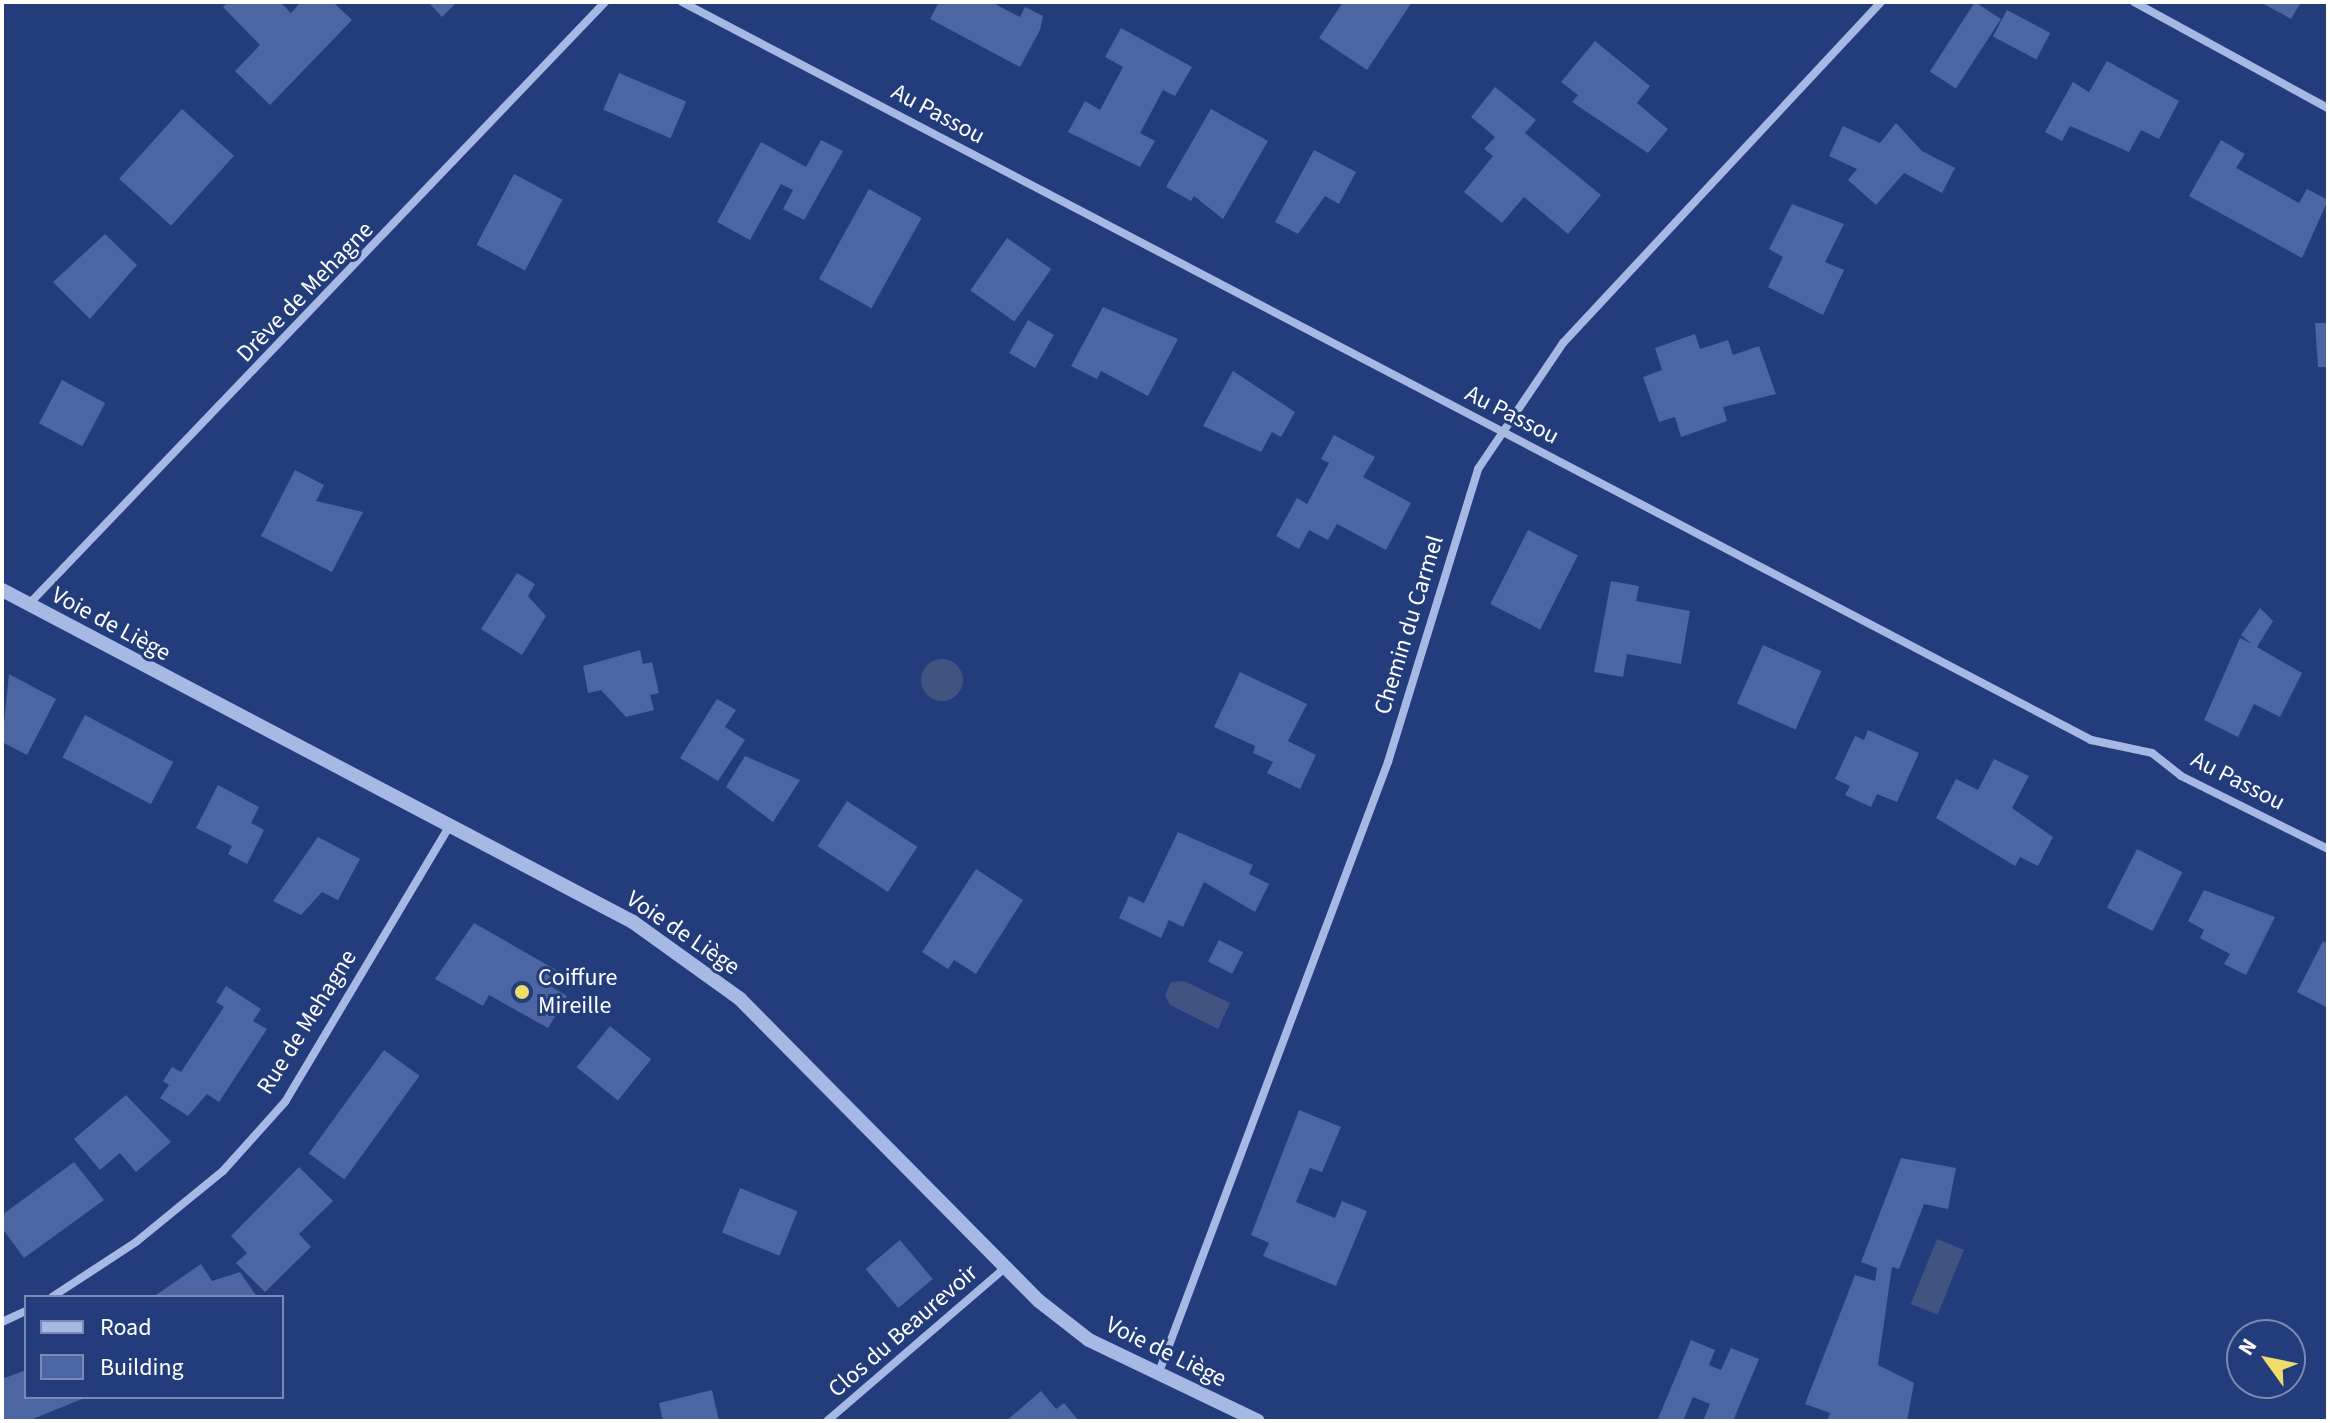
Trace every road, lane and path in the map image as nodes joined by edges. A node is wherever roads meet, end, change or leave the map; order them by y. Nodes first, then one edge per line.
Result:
1 (605, 2) edge
2 (682, 2) edge
3 (1881, 2) edge
4 (2134, 2) edge
5 (2328, 108) edge
6 (1501, 432) junction
7 (2, 590) edge
8 (28, 605) junction
9 (449, 827) junction
10 (2328, 849) edge
11 (1004, 1269) junction
12 (55, 1295) edge
13 (24, 1312) edge
14 (2, 1322) edge
15 (1159, 1372) junction
16 (1241, 1417) edge
17 (827, 1421) edge
18 (1258, 1421) edge

1 - 8 street, Drève de Mehagne
2 - 6 street, Au Passou
3 - 6 street, Chemin du Carmel
4 - 5 street
6 - 10 street, Au Passou
6 - 15 street, Chemin du Carmel
7 - 8 street, Voie de Liège
8 - 9 street, Voie de Liège
9 - 11 street, Voie de Liège
9 - 12 street, Rue de Mehagne
11 - 15 street, Voie de Liège
11 - 17 street, Clos du Beaurevoir
13 - 14 street
15 - 16 street, Voie de Liège
16 - 18 street, Voie de Liège

